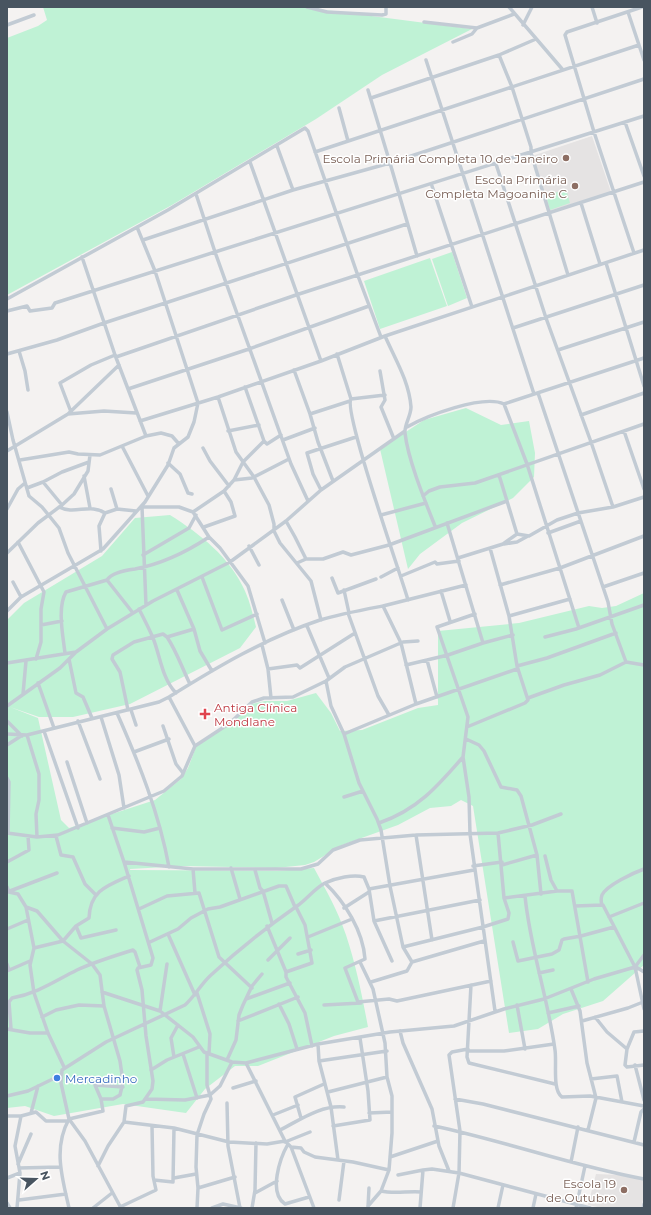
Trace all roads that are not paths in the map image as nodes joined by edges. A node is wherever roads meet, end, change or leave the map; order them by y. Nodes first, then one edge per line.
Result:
1 (308, 7) edge
2 (386, 7) edge
3 (509, 7) edge
4 (532, 7) edge
5 (592, 7) edge
6 (642, 7) edge
7 (628, 12) junction
8 (514, 14) junction
9 (34, 15) dead end
10 (424, 22) dead end
11 (598, 23) junction
12 (523, 25) junction
13 (7, 26) edge
14 (477, 28) junction
15 (536, 39) junction
16 (453, 42) dead end
17 (639, 45) junction
18 (498, 55) junction
19 (426, 60) dead end
20 (644, 60) edge
21 (574, 66) junction
22 (563, 70) junction
23 (432, 76) junction
24 (644, 79) edge
25 (512, 87) junction
26 (368, 90) dead end
27 (371, 98) junction
28 (584, 99) junction
29 (339, 108) dead end
30 (443, 110) junction
31 (644, 116) edge
32 (522, 120) junction
33 (625, 122) junction
34 (380, 131) junction
35 (594, 132) junction
36 (348, 141) junction
37 (453, 143) junction
38 (277, 146) junction
39 (315, 152) junction
40 (531, 153) junction
41 (250, 162) junction
42 (390, 163) junction
43 (496, 164) junction
44 (464, 175) junction
45 (644, 176) edge
46 (325, 181) junction
47 (644, 182) edge
48 (432, 186) junction
49 (293, 190) junction
50 (614, 193) junction
51 (196, 194) junction
52 (399, 196) junction
53 (264, 200) junction
54 (581, 203) junction
55 (336, 213) junction
56 (548, 214) junction
57 (205, 218) junction
58 (407, 224) junction
59 (516, 224) junction
60 (137, 227) junction
61 (275, 234) junction
62 (483, 235) junction
63 (143, 240) junction
64 (347, 244) junction
65 (451, 245) junction
66 (644, 250) edge
67 (215, 252) junction
68 (634, 253) junction
69 (417, 256) junction
70 (82, 257) junction
71 (606, 262) junction
72 (286, 264) junction
73 (600, 264) junction
74 (154, 271) junction
75 (568, 275) junction
76 (358, 276) junction
77 (226, 284) junction
78 (535, 285) junction
79 (644, 285) edge
80 (94, 291) junction
81 (296, 295) junction
82 (616, 295) junction
83 (502, 296) junction
84 (7, 299) edge
85 (165, 304) junction
86 (369, 306) junction
87 (472, 307) junction
88 (7, 311) edge
89 (237, 317) junction
90 (546, 318) junction
91 (644, 322) edge
92 (104, 323) junction
93 (309, 328) junction
94 (513, 328) junction
95 (627, 328) junction
96 (176, 336) junction
97 (383, 336) junction
98 (248, 349) junction
99 (558, 350) junction
100 (19, 352) junction
101 (7, 354) edge
102 (337, 354) junction
103 (116, 356) junction
104 (644, 358) edge
105 (636, 360) junction
106 (321, 361) junction
107 (119, 365) junction
108 (187, 369) junction
109 (294, 370) junction
110 (380, 371) dead end
111 (261, 382) junction
112 (570, 382) junction
113 (644, 386) edge
114 (245, 387) junction
115 (128, 389) junction
116 (28, 390) dead end
117 (536, 393) junction
118 (644, 393) edge
119 (385, 394) junction
120 (218, 396) junction
121 (350, 400) junction
122 (198, 403) junction
123 (504, 404) junction
124 (7, 412) edge
125 (70, 413) junction
126 (136, 413) junction
127 (310, 414) junction
128 (581, 415) junction
129 (140, 420) junction
130 (644, 424) edge
131 (259, 425) junction
132 (315, 428) junction
133 (406, 429) junction
134 (228, 431) junction
135 (624, 431) junction
136 (146, 436) junction
137 (281, 436) junction
138 (356, 437) junction
139 (394, 439) junction
140 (283, 440) junction
141 (264, 441) junction
142 (591, 442) junction
143 (179, 444) junction
144 (15, 446) junction
145 (122, 446) junction
146 (203, 448) dead end
147 (320, 449) junction
148 (7, 451) edge
149 (558, 453) junction
150 (90, 455) junction
151 (289, 459) junction
152 (20, 460) junction
153 (364, 460) junction
154 (89, 462) junction
155 (243, 462) junction
156 (168, 463) junction
157 (527, 464) junction
158 (499, 475) junction
159 (84, 476) junction
160 (254, 477) junction
161 (234, 480) junction
162 (333, 481) junction
163 (43, 482) junction
164 (25, 483) junction
165 (229, 486) junction
166 (26, 488) junction
167 (111, 489) dead end
168 (644, 489) edge
169 (320, 490) junction
170 (421, 490) junction
171 (224, 491) junction
172 (428, 491) junction
173 (192, 494) dead end
174 (148, 496) junction
175 (423, 496) junction
176 (643, 497) edge
177 (308, 501) junction
178 (507, 501) junction
179 (644, 502) edge
180 (426, 503) junction
181 (61, 506) junction
182 (141, 507) junction
183 (612, 507) junction
184 (7, 508) edge
185 (90, 508) junction
186 (117, 508) junction
187 (136, 512) junction
188 (105, 513) junction
189 (578, 513) junction
190 (194, 514) junction
191 (49, 515) junction
192 (381, 515) junction
193 (286, 521) junction
194 (581, 521) junction
195 (447, 523) junction
196 (435, 526) junction
197 (545, 526) junction
198 (204, 527) junction
199 (274, 531) junction
200 (548, 533) junction
201 (517, 534) junction
202 (529, 536) junction
203 (644, 536) edge
204 (209, 537) junction
205 (18, 542) junction
206 (503, 544) junction
207 (389, 545) junction
208 (249, 546) junction
209 (490, 548) junction
210 (101, 551) junction
211 (7, 553) edge
212 (143, 555) junction
213 (592, 555) junction
214 (306, 559) junction
215 (459, 560) junction
216 (230, 562) junction
217 (297, 563) junction
218 (75, 565) junction
219 (259, 565) dead end
220 (145, 566) junction
221 (398, 568) junction
222 (560, 568) junction
223 (644, 573) edge
224 (401, 576) junction
225 (202, 577) junction
226 (381, 577) dead end
227 (332, 578) dead end
228 (376, 579) dead end
229 (107, 580) junction
230 (13, 582) dead end
231 (466, 585) junction
232 (500, 585) junction
233 (42, 586) junction
234 (86, 586) junction
235 (603, 587) junction
236 (177, 590) junction
237 (344, 590) junction
238 (441, 591) junction
239 (21, 597) junction
240 (282, 600) dead end
241 (408, 600) junction
242 (570, 600) junction
243 (644, 605) edge
244 (146, 606) junction
245 (383, 606) junction
246 (139, 609) junction
247 (7, 611) edge
248 (133, 613) junction
249 (349, 613) junction
250 (257, 614) junction
251 (475, 614) junction
252 (509, 616) junction
253 (611, 616) junction
254 (320, 620) junction
255 (62, 621) junction
256 (450, 621) junction
257 (41, 625) junction
258 (307, 626) junction
259 (579, 628) junction
260 (107, 629) junction
261 (194, 629) junction
262 (294, 630) junction
263 (355, 633) junction
264 (616, 633) junction
265 (513, 635) junction
266 (153, 637) junction
267 (167, 637) junction
268 (545, 637) dead end
269 (418, 641) dead end
270 (401, 643) junction
271 (483, 643) junction
272 (263, 644) junction
273 (76, 652) junction
274 (65, 653) junction
275 (320, 655) junction
276 (448, 655) junction
277 (36, 659) junction
278 (69, 659) junction
279 (364, 659) junction
280 (427, 660) junction
281 (26, 661) junction
282 (626, 662) junction
283 (7, 663) edge
284 (406, 665) junction
285 (644, 665) edge
286 (517, 667) junction
287 (268, 669) junction
288 (212, 671) junction
289 (328, 680) junction
290 (38, 683) junction
291 (190, 684) junction
292 (459, 690) junction
293 (176, 693) junction
294 (23, 694) junction
295 (169, 697) junction
296 (437, 697) junction
297 (271, 698) junction
298 (528, 698) junction
299 (416, 704) junction
300 (7, 706) edge
301 (129, 710) junction
302 (117, 713) junction
303 (389, 715) junction
304 (101, 717) junction
305 (92, 718) junction
306 (7, 720) edge
307 (78, 721) junction
308 (136, 725) dead end
309 (163, 726) dead end
310 (467, 727) junction
311 (54, 728) junction
312 (44, 731) junction
313 (7, 734) edge
314 (344, 734) junction
315 (27, 735) junction
316 (22, 736) junction
317 (169, 739) junction
318 (466, 739) junction
319 (7, 745) edge
320 (195, 746) junction
321 (134, 752) junction
322 (463, 757) junction
323 (68, 762) dead end
324 (183, 773) junction
325 (7, 778) edge
326 (100, 779) dead end
327 (363, 791) junction
328 (151, 797) junction
329 (344, 797) dead end
330 (124, 808) junction
331 (560, 814) dead end
332 (108, 815) junction
333 (88, 823) junction
334 (379, 823) junction
335 (530, 826) junction
336 (78, 828) junction
337 (112, 828) junction
338 (160, 828) junction
339 (8, 833) edge
340 (498, 833) junction
341 (470, 834) junction
342 (416, 835) junction
343 (28, 836) junction
344 (56, 836) junction
345 (37, 837) junction
346 (381, 838) junction
347 (536, 855) junction
348 (545, 856) dead end
349 (7, 862) edge
350 (124, 862) junction
351 (502, 863) junction
352 (169, 866) junction
353 (231, 868) junction
354 (474, 868) junction
355 (194, 869) junction
356 (644, 869) edge
357 (255, 870) junction
358 (57, 872) dead end
359 (129, 876) junction
360 (422, 880) junction
361 (325, 883) junction
362 (390, 886) junction
363 (7, 887) edge
364 (263, 891) junction
365 (369, 891) junction
366 (557, 891) junction
367 (9, 892) junction
368 (195, 893) junction
369 (541, 894) junction
370 (96, 895) junction
371 (525, 896) junction
372 (504, 898) junction
373 (240, 899) junction
374 (480, 900) junction
375 (644, 904) edge
376 (602, 905) junction
377 (576, 906) junction
378 (26, 907) junction
379 (295, 907) junction
380 (344, 908) junction
381 (139, 909) junction
382 (428, 910) junction
383 (204, 911) junction
384 (397, 917) junction
385 (609, 917) junction
386 (352, 919) junction
387 (28, 920) junction
388 (374, 921) junction
389 (272, 923) junction
390 (76, 926) junction
391 (267, 926) junction
392 (483, 927) junction
393 (614, 927) junction
394 (7, 929) edge
395 (116, 930) dead end
396 (168, 934) junction
397 (580, 936) junction
398 (308, 937) junction
399 (290, 938) dead end
400 (432, 940) junction
401 (64, 941) junction
402 (484, 941) junction
403 (150, 942) junction
404 (513, 942) dead end
405 (403, 947) junction
406 (34, 948) junction
407 (278, 950) junction
408 (311, 950) junction
409 (298, 954) dead end
410 (644, 955) edge
411 (536, 957) junction
412 (268, 960) dead end
413 (30, 961) junction
414 (392, 961) dead end
415 (360, 962) junction
416 (412, 962) junction
417 (7, 964) edge
418 (92, 964) junction
419 (167, 964) dead end
420 (225, 964) junction
421 (635, 966) junction
422 (140, 967) junction
423 (8, 970) edge
424 (553, 970) dead end
425 (286, 972) junction
426 (644, 972) edge
427 (538, 973) junction
428 (262, 974) dead end
429 (491, 981) junction
430 (371, 982) junction
431 (588, 982) junction
432 (290, 983) junction
433 (470, 985) junction
434 (252, 988) junction
435 (571, 989) junction
436 (102, 992) junction
437 (34, 993) junction
438 (196, 994) junction
439 (298, 998) junction
440 (246, 999) junction
441 (544, 999) junction
442 (375, 1000) junction
443 (643, 1002) junction
444 (356, 1003) junction
445 (279, 1004) junction
446 (324, 1005) dead end
447 (517, 1005) junction
448 (104, 1006) junction
449 (145, 1006) junction
450 (579, 1006) junction
451 (644, 1009) edge
452 (160, 1011) junction
453 (495, 1011) junction
454 (548, 1013) junction
455 (164, 1015) junction
456 (42, 1017) junction
457 (595, 1017) junction
458 (470, 1020) junction
459 (238, 1021) junction
460 (582, 1021) junction
461 (145, 1024) junction
462 (178, 1025) junction
463 (9, 1029) edge
464 (400, 1031) junction
465 (644, 1031) edge
466 (48, 1033) junction
467 (383, 1033) junction
468 (114, 1037) junction
469 (360, 1038) junction
470 (318, 1044) junction
471 (554, 1044) junction
472 (312, 1046) junction
473 (199, 1047) junction
474 (297, 1049) junction
475 (525, 1049) junction
476 (627, 1049) junction
477 (468, 1050) junction
478 (387, 1051) junction
479 (183, 1054) junction
480 (208, 1054) junction
481 (361, 1056) junction
482 (174, 1057) junction
483 (227, 1060) junction
484 (319, 1061) junction
485 (232, 1062) junction
486 (246, 1063) junction
487 (635, 1065) junction
488 (644, 1065) edge
489 (64, 1067) junction
490 (151, 1070) junction
491 (61, 1075) junction
492 (387, 1077) junction
493 (591, 1079) junction
494 (256, 1081) junction
495 (367, 1081) junction
496 (324, 1084) junction
497 (555, 1084) junction
498 (38, 1086) junction
499 (123, 1087) junction
500 (233, 1088) dead end
501 (328, 1092) junction
502 (210, 1095) junction
503 (7, 1096) edge
504 (596, 1097) junction
505 (198, 1098) junction
506 (101, 1099) junction
507 (146, 1099) junction
508 (456, 1099) junction
509 (644, 1100) edge
510 (622, 1102) junction
511 (227, 1103) dead end
512 (298, 1105) junction
513 (331, 1107) junction
514 (344, 1107) dead end
515 (644, 1107) edge
516 (392, 1112) junction
517 (31, 1113) junction
518 (369, 1113) junction
519 (273, 1115) junction
520 (7, 1116) edge
521 (21, 1116) junction
522 (301, 1118) junction
523 (68, 1120) junction
524 (124, 1122) junction
525 (152, 1126) junction
526 (333, 1126) junction
527 (434, 1126) junction
528 (578, 1127) junction
529 (174, 1128) junction
530 (280, 1130) junction
531 (588, 1130) junction
532 (310, 1132) dead end
533 (460, 1132) junction
534 (31, 1134) dead end
535 (197, 1135) junction
536 (438, 1141) junction
537 (229, 1142) junction
538 (634, 1142) junction
539 (256, 1143) junction
540 (287, 1144) junction
541 (644, 1145) edge
542 (390, 1157) junction
543 (338, 1160) junction
544 (344, 1160) junction
545 (571, 1162) junction
546 (19, 1166) junction
547 (98, 1166) junction
548 (585, 1166) junction
549 (60, 1167) junction
550 (390, 1170) junction
551 (423, 1170) junction
552 (449, 1172) junction
553 (20, 1173) junction
554 (459, 1173) junction
555 (196, 1174) junction
556 (398, 1175) dead end
557 (235, 1177) junction
558 (7, 1178) edge
559 (174, 1178) junction
560 (644, 1179) edge
561 (154, 1180) junction
562 (277, 1181) junction
563 (503, 1185) junction
564 (198, 1188) junction
565 (369, 1188) dead end
566 (382, 1191) junction
567 (421, 1192) junction
568 (112, 1193) junction
569 (255, 1193) junction
570 (66, 1194) junction
571 (536, 1194) junction
572 (309, 1197) junction
573 (19, 1200) junction
574 (339, 1200) dead end
575 (7, 1203) edge
576 (644, 1204) edge
577 (576, 1206) edge
578 (120, 1207) edge
579 (368, 1207) edge
580 (10, 1208) edge
581 (17, 1208) edge
582 (70, 1208) edge
583 (93, 1208) edge
584 (197, 1208) edge
585 (212, 1208) edge
586 (241, 1208) edge
587 (252, 1208) edge
588 (314, 1208) edge
589 (420, 1208) edge
590 (453, 1208) edge
591 (498, 1208) edge
592 (533, 1208) edge
593 (590, 1208) edge
594 (643, 1208) edge

1 - 2 street
3 - 8 street
4 - 12 street
5 - 11 street
6 - 7 street
7 - 11 street
7 - 17 street
8 - 12 street
8 - 14 street
9 - 13 street
10 - 14 street
11 - 21 street
12 - 15 street
14 - 16 street
15 - 18 street
15 - 22 street
17 - 20 street
17 - 21 street
18 - 23 street
18 - 25 street
19 - 23 street
21 - 22 street
21 - 28 street
22 - 25 street
23 - 27 street
23 - 30 street
24 - 28 street
25 - 30 street
25 - 32 street
26 - 27 street
27 - 34 street
28 - 32 street
28 - 35 street
29 - 36 street
30 - 34 street
30 - 37 street
31 - 33 street
32 - 37 street
32 - 40 street
33 - 35 street
33 - 45 street
34 - 36 street
34 - 42 street
35 - 40 street
35 - 50 street
36 - 39 street
37 - 42 street
37 - 44 street
38 - 39 street
38 - 41 street
38 - 49 street
39 - 46 street
40 - 43 street
40 - 56 street
41 - 51 street
41 - 53 street
42 - 46 street
42 - 52 street
43 - 44 street
43 - 59 street
44 - 48 street
44 - 62 street
46 - 49 street
46 - 55 street
47 - 50 street
48 - 52 street
48 - 65 street
49 - 53 street
50 - 54 street
50 - 68 street
51 - 57 street
51 - 60 street
52 - 55 street
52 - 58 street
53 - 57 street
53 - 61 street
54 - 56 street
54 - 73 street
55 - 61 street
55 - 64 street
56 - 59 street
56 - 75 street
57 - 63 street
57 - 67 street
58 - 64 street
58 - 69 street
59 - 62 street
59 - 78 street
60 - 63 street
60 - 70 street
61 - 67 street
61 - 72 street
62 - 65 street
62 - 83 street
63 - 74 street
64 - 72 street
64 - 76 street
65 - 69 street
65 - 87 street
66 - 68 street
67 - 74 street
67 - 77 street
68 - 71 street
69 - 76 street
70 - 80 street
70 - 84 street
71 - 73 street
71 - 82 street
72 - 77 street
72 - 81 street
73 - 75 street
74 - 80 street
74 - 85 street
75 - 78 street
76 - 81 street
76 - 86 street
77 - 85 street
77 - 89 street
78 - 83 street
78 - 90 street
79 - 82 street
80 - 88 street
80 - 92 street
81 - 89 street
81 - 93 street
82 - 90 street
82 - 95 street
83 - 87 street
83 - 94 street
85 - 92 street
85 - 96 street
86 - 93 street
86 - 97 street
87 - 97 street
89 - 96 street
89 - 98 street
90 - 94 street
90 - 99 street
91 - 95 street
92 - 100 street
92 - 103 street
93 - 98 street
93 - 106 street
94 - 117 street
95 - 99 street
95 - 105 street
96 - 103 street
96 - 108 street
97 - 102 street
97 - 133 street
98 - 108 street
98 - 111 street
99 - 112 street
100 - 101 street
100 - 116 street
102 - 106 street
102 - 121 street
103 - 107 street
103 - 125 street
104 - 105 street
105 - 112 street
105 - 113 street
106 - 109 street
107 - 115 street
107 - 125 street
108 - 115 street
108 - 122 street
109 - 111 street
109 - 127 street
110 - 119 street
111 - 114 street
111 - 137 street
112 - 117 street
112 - 128 street
114 - 120 street
114 - 131 street
115 - 126 street
117 - 123 street
117 - 149 street
118 - 128 street
119 - 121 street
119 - 139 street
120 - 122 street
120 - 134 street
121 - 127 street
121 - 138 street
122 - 129 street
122 - 143 street
123 - 133 street
123 - 157 street
124 - 144 street
125 - 126 street
125 - 144 street
126 - 129 street
127 - 132 street
128 - 142 street
129 - 136 street
130 - 135 street
131 - 134 street
131 - 141 street
132 - 140 street
132 - 147 street
133 - 139 street
133 - 170 street
134 - 155 street
135 - 142 street
135 - 168 street
136 - 143 street
136 - 145 street
137 - 140 street
137 - 141 street
138 - 147 street
138 - 153 street
139 - 153 street
140 - 151 street
141 - 155 street
142 - 149 street
142 - 183 street
143 - 156 street
144 - 148 street
144 - 152 street
145 - 150 street
145 - 174 street
146 - 165 street
147 - 162 street
147 - 169 street
149 - 157 street
149 - 189 street
150 - 152 street
150 - 154 street
151 - 160 street
151 - 177 street
152 - 164 street
153 - 162 street
153 - 192 street
154 - 159 street
154 - 163 street
155 - 160 street
155 - 161 street
156 - 173 street
156 - 174 street
157 - 158 street
157 - 197 street
158 - 172 street
158 - 178 street
159 - 181 street
159 - 185 street
160 - 161 street
160 - 199 street
161 - 165 street
162 - 169 street
163 - 166 street
163 - 181 street
164 - 166 street
164 - 184 street
165 - 171 street
166 - 191 street
167 - 186 street
169 - 177 street
170 - 172 street
170 - 175 street
171 - 190 street
171 - 198 street
172 - 175 street
174 - 182 street
175 - 180 street
176 - 179 street
176 - 183 street
177 - 193 street
178 - 195 street
178 - 201 street
180 - 192 street
180 - 196 street
181 - 185 street
181 - 191 street
182 - 187 street
182 - 190 street
182 - 212 street
183 - 189 street
185 - 188 street
186 - 187 street
186 - 188 street
187 - 210 street
188 - 210 street
189 - 194 street
189 - 197 street
190 - 198 street
190 - 212 street
191 - 205 street
191 - 218 street
192 - 207 street
193 - 199 street
193 - 214 street
194 - 200 street
194 - 213 street
195 - 196 street
195 - 215 street
196 - 207 street
197 - 200 street
197 - 202 street
198 - 204 street
199 - 208 street
199 - 217 street
200 - 222 street
201 - 202 street
201 - 206 street
202 - 206 street
203 - 213 street
204 - 216 street
204 - 220 street
205 - 211 street
205 - 233 street
206 - 209 street
207 - 214 street
207 - 221 street
208 - 216 street
208 - 219 street
209 - 215 street
209 - 232 street
210 - 218 street
212 - 220 street
213 - 222 street
213 - 235 street
214 - 217 street
215 - 224 street
215 - 231 street
216 - 225 street
216 - 250 street
217 - 254 street
218 - 233 street
218 - 234 street
220 - 229 street
220 - 244 street
221 - 224 street
221 - 226 street
222 - 232 street
222 - 242 street
223 - 235 street
224 - 241 street
225 - 236 street
225 - 250 street
227 - 237 street
228 - 237 street
229 - 234 street
229 - 248 street
230 - 239 street
231 - 238 street
231 - 251 street
232 - 252 street
233 - 239 street
233 - 257 street
234 - 255 street
234 - 260 street
235 - 253 street
236 - 244 street
236 - 261 street
237 - 249 street
238 - 241 street
238 - 256 street
239 - 247 street
240 - 262 street
241 - 245 street
242 - 252 street
242 - 259 street
243 - 253 street
244 - 246 street
245 - 249 street
245 - 270 street
246 - 248 street
246 - 266 street
248 - 260 street
249 - 254 street
249 - 263 street
250 - 272 street
251 - 256 street
251 - 271 street
252 - 265 street
253 - 259 street
253 - 264 street
254 - 258 street
255 - 257 street
255 - 274 street
256 - 276 street
257 - 277 street
258 - 262 street
258 - 275 street
259 - 268 street
260 - 273 street
261 - 267 street
261 - 288 street
262 - 272 street
263 - 275 street
263 - 279 street
264 - 282 street
264 - 286 street
265 - 271 street
265 - 286 street
266 - 267 street
266 - 293 street
266 - 301 street
267 - 291 street
269 - 270 street
270 - 279 street
270 - 284 street
271 - 276 street
272 - 287 street
272 - 288 street
273 - 274 street
273 - 278 street
274 - 277 street
275 - 287 street
275 - 289 street
276 - 280 street
276 - 292 street
277 - 281 street
278 - 290 street
278 - 305 street
279 - 289 street
279 - 303 street
280 - 284 street
280 - 296 street
281 - 283 street
281 - 294 street
282 - 285 street
282 - 298 street
284 - 299 street
286 - 292 street
286 - 298 street
287 - 297 street
288 - 291 street
289 - 297 street
289 - 314 street
290 - 294 street
290 - 311 street
291 - 293 street
292 - 296 street
292 - 310 street
293 - 295 street
294 - 300 street
295 - 301 street
295 - 320 street
296 - 299 street
297 - 320 street
298 - 310 street
299 - 303 street
301 - 302 street
301 - 308 street
302 - 304 street
302 - 321 street
303 - 314 street
304 - 305 street
304 - 330 street
305 - 307 street
306 - 316 street
307 - 311 street
307 - 326 street
309 - 317 street
310 - 318 street
311 - 312 street
312 - 315 street
312 - 336 street
313 - 316 street
314 - 327 street
315 - 316 street
315 - 345 street
316 - 319 street
317 - 321 street
317 - 324 street
318 - 322 street
318 - 335 street
320 - 324 street
321 - 328 street
322 - 334 street
322 - 341 street
323 - 333 street
324 - 328 street
325 - 339 street
327 - 329 street
327 - 334 street
328 - 330 street
328 - 338 street
330 - 332 street
331 - 335 street
332 - 333 street
332 - 337 street
333 - 336 street
334 - 346 street
335 - 340 street
335 - 347 street
336 - 344 street
337 - 338 street
337 - 350 street
338 - 352 street
339 - 343 street
340 - 341 street
340 - 351 street
341 - 342 street
341 - 354 street
342 - 346 street
342 - 360 street
343 - 345 street
343 - 349 street
344 - 345 street
344 - 370 street
346 - 357 street
346 - 362 street
347 - 351 street
347 - 369 street
348 - 366 street
350 - 352 street
350 - 359 street
351 - 354 street
351 - 372 street
352 - 355 street
353 - 355 street
353 - 357 street
353 - 373 street
354 - 360 street
354 - 374 street
355 - 368 street
356 - 376 street
357 - 364 street
358 - 367 street
359 - 370 street
359 - 381 street
360 - 362 street
360 - 382 street
361 - 365 street
361 - 379 street
361 - 380 street
362 - 365 street
362 - 384 street
363 - 367 street
364 - 373 street
364 - 379 street
364 - 389 street
365 - 380 street
365 - 388 street
366 - 369 street
366 - 377 street
367 - 378 street
368 - 381 street
368 - 383 street
369 - 371 street
370 - 390 street
371 - 372 street
371 - 411 street
372 - 392 street
373 - 383 street
374 - 382 street
374 - 392 street
375 - 385 street
376 - 377 street
376 - 385 street
377 - 397 street
378 - 387 street
378 - 401 street
379 - 389 street
379 - 398 street
380 - 386 street
381 - 403 street
382 - 384 street
382 - 400 street
383 - 396 street
383 - 420 street
384 - 388 street
384 - 405 street
385 - 393 street
386 - 398 street
386 - 415 street
387 - 394 street
387 - 406 street
388 - 414 street
389 - 391 street
390 - 395 street
390 - 401 street
391 - 407 street
391 - 420 street
392 - 400 street
392 - 402 street
393 - 397 street
393 - 421 street
396 - 403 street
396 - 438 street
397 - 411 street
397 - 431 street
398 - 408 street
399 - 407 street
400 - 405 street
401 - 406 street
401 - 418 street
402 - 416 street
402 - 429 street
403 - 422 street
404 - 411 street
405 - 416 street
406 - 413 street
407 - 412 street
407 - 425 street
408 - 409 street
408 - 425 street
410 - 421 street
411 - 427 street
413 - 423 street
413 - 437 street
415 - 430 street
415 - 444 street
416 - 430 street
417 - 423 street
418 - 422 street
418 - 436 street
418 - 437 street
419 - 452 street
420 - 434 street
420 - 438 street
421 - 426 street
421 - 431 street
421 - 443 street
422 - 449 street
424 - 427 street
425 - 432 street
427 - 441 street
428 - 434 street
429 - 433 street
429 - 453 street
430 - 442 street
431 - 435 street
432 - 439 street
432 - 440 street
433 - 442 street
433 - 458 street
434 - 440 street
435 - 441 street
435 - 450 street
436 - 448 street
436 - 449 street
437 - 456 street
437 - 463 street
438 - 455 street
438 - 480 street
439 - 445 street
439 - 472 street
440 - 459 street
441 - 447 street
441 - 454 street
442 - 444 street
442 - 467 street
443 - 451 street
443 - 457 street
444 - 446 street
445 - 459 street
445 - 474 street
447 - 453 street
447 - 475 street
448 - 456 street
448 - 468 street
449 - 452 street
449 - 461 street
450 - 454 street
450 - 460 street
452 - 455 street
453 - 458 street
454 - 471 street
455 - 461 street
455 - 462 street
456 - 466 street
457 - 460 street
457 - 476 street
458 - 464 street
458 - 477 street
459 - 483 street
460 - 493 street
461 - 468 street
461 - 490 street
462 - 473 street
462 - 482 street
463 - 466 street
464 - 467 street
464 - 527 street
465 - 476 street
466 - 489 street
467 - 469 street
467 - 478 street
468 - 489 street
468 - 499 street
469 - 470 street
469 - 481 street
470 - 472 street
470 - 484 street
471 - 475 street
471 - 497 street
472 - 474 street
473 - 479 street
473 - 480 street
474 - 486 street
475 - 477 street
476 - 487 street
477 - 497 street
477 - 508 street
478 - 481 street
478 - 492 street
479 - 482 street
479 - 505 street
480 - 483 street
480 - 502 street
481 - 484 street
481 - 495 street
482 - 490 street
483 - 485 street
484 - 496 street
485 - 486 street
485 - 502 street
486 - 494 street
487 - 488 street
487 - 509 street
489 - 491 street
490 - 507 street
491 - 498 street
491 - 523 street
492 - 495 street
492 - 516 street
493 - 504 street
493 - 510 street
494 - 500 street
494 - 519 street
495 - 501 street
495 - 518 street
496 - 501 street
496 - 512 street
497 - 504 street
498 - 503 street
498 - 517 street
499 - 506 street
499 - 506 street
501 - 513 street
502 - 505 street
502 - 535 street
504 - 510 street
504 - 531 street
505 - 507 street
506 - 523 street
507 - 524 street
508 - 528 street
508 - 533 street
510 - 515 street
511 - 537 street
512 - 519 street
512 - 522 street
513 - 514 street
513 - 522 street
513 - 526 street
515 - 538 street
516 - 518 street
516 - 542 street
517 - 521 street
517 - 523 street
518 - 526 street
519 - 530 street
520 - 521 street
521 - 546 street
522 - 530 street
523 - 547 street
523 - 549 street
524 - 525 street
524 - 547 street
525 - 529 street
525 - 561 street
526 - 543 street
527 - 533 street
527 - 536 street
528 - 531 street
528 - 545 street
529 - 535 street
529 - 559 street
530 - 540 street
531 - 538 street
532 - 540 street
533 - 545 street
533 - 554 street
534 - 546 street
535 - 537 street
535 - 555 street
536 - 542 street
536 - 552 street
537 - 539 street
537 - 557 street
538 - 541 street
539 - 540 street
539 - 569 street
540 - 543 street
540 - 562 street
540 - 572 street
542 - 550 street
543 - 544 street
544 - 550 street
544 - 574 street
545 - 548 street
546 - 549 street
546 - 553 street
547 - 568 street
548 - 560 street
548 - 577 street
549 - 570 street
550 - 566 street
551 - 552 street
551 - 556 street
551 - 567 street
552 - 554 street
553 - 558 street
553 - 573 street
554 - 563 street
554 - 590 street
555 - 559 street
555 - 564 street
557 - 564 street
557 - 586 street
559 - 561 street
561 - 578 street
562 - 569 street
562 - 572 street
563 - 571 street
563 - 591 street
564 - 584 street
565 - 579 street
566 - 567 street
566 - 579 street
567 - 589 street
568 - 578 street
568 - 583 street
569 - 587 street
570 - 573 street
570 - 582 street
571 - 577 street
571 - 592 street
572 - 588 street
573 - 581 street
575 - 580 street
576 - 594 street
577 - 593 street
585 - 586 street

